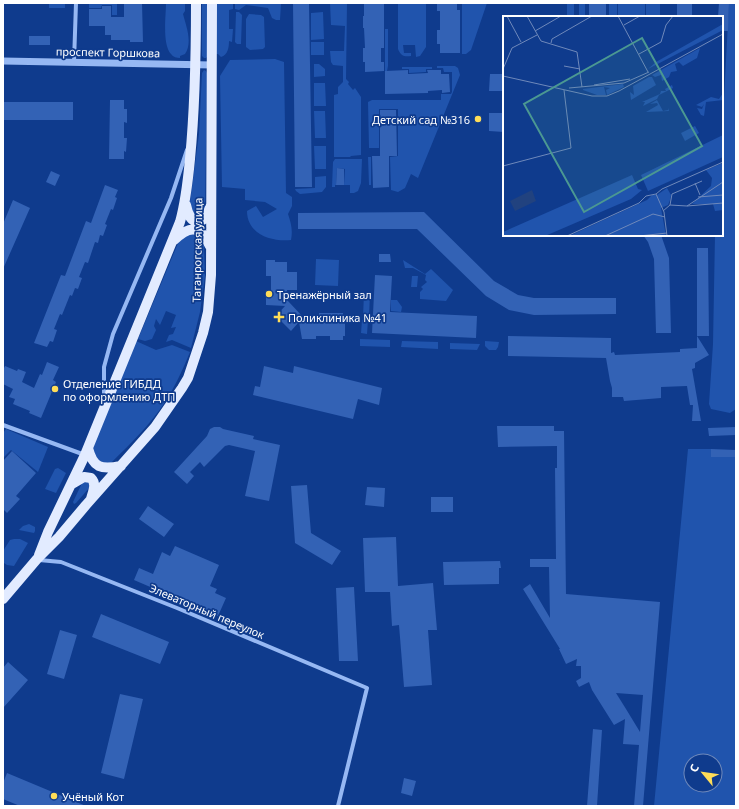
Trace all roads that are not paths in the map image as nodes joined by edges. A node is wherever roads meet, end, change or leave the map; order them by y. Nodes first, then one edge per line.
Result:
1 (76, 3) edge
2 (196, 3) edge
3 (212, 3) edge
4 (3, 61) edge
5 (74, 62) junction
6 (196, 65) junction
7 (212, 65) junction
8 (193, 133) junction
9 (185, 203) junction
10 (211, 205) junction
11 (172, 241) junction
12 (211, 247) junction
13 (104, 410) junction
14 (3, 425) edge
15 (87, 451) junction
16 (121, 466) junction
17 (72, 484) junction
18 (91, 498) junction
19 (37, 559) junction
20 (3, 600) edge
21 (338, 806) edge

1 - 5 street
2 - 6 main road, Таганрогская улица
3 - 7 main road, Таганрогская улица
4 - 5 street, проспект Горшкова
5 - 6 street, проспект Горшкова
6 - 7 street, проспект Горшкова
6 - 8 main road, Таганрогская улица
7 - 10 main road, Таганрогская улица
8 - 9 main road, Таганрогская улица
8 - 13 street
9 - 10 main road
9 - 11 main road, Таганрогская улица
10 - 12 main road, Таганрогская улица
11 - 12 main road
11 - 13 main road, Таганрогская улица
12 - 16 main road, Таганрогская улица
13 - 15 main road, Таганрогская улица
14 - 15 street
15 - 16 main road
15 - 17 main road, Таганрогская улица
16 - 18 main road, Таганрогская улица
17 - 18 main road
17 - 19 main road, Таганрогская улица
18 - 19 main road, Таганрогская улица
19 - 20 main road, Таганрогская улица
19 - 21 street, Элеваторный переулок

